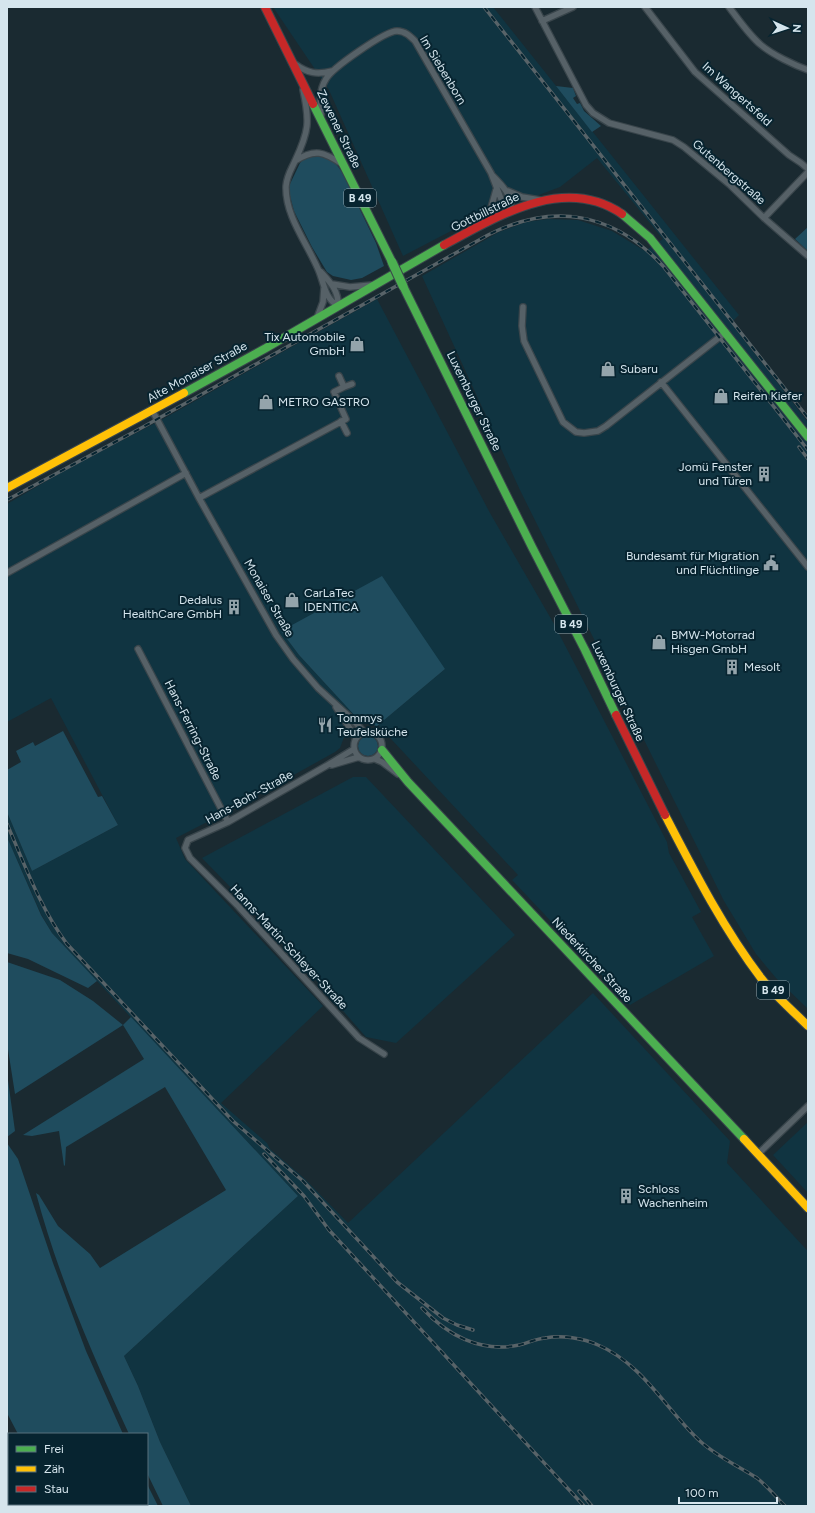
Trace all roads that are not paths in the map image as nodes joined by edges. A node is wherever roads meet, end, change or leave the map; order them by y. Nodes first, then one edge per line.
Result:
1 (265, 7) edge
2 (535, 7) edge
3 (573, 7) edge
4 (645, 7) edge
5 (729, 7) edge
6 (542, 21) junction
7 (292, 61) junction
8 (808, 70) edge
9 (332, 71) junction
10 (300, 78) junction
11 (321, 119) junction
12 (295, 161) junction
13 (343, 164) junction
14 (808, 170) edge
15 (491, 173) junction
16 (496, 187) junction
17 (507, 191) junction
18 (543, 201) junction
19 (511, 211) junction
20 (764, 218) junction
21 (472, 231) junction
22 (808, 256) edge
23 (392, 262) joint
24 (319, 270) junction
25 (396, 273) joint
26 (332, 284) junction
27 (377, 284) junction
28 (324, 286) junction
29 (338, 306) junction
30 (523, 307) dead end
31 (317, 318) junction
32 (726, 332) junction
33 (339, 376) dead end
34 (661, 382) junction
35 (352, 384) dead end
36 (344, 387) junction
37 (152, 410) junction
38 (342, 421) junction
39 (347, 433) dead end
40 (808, 437) edge
41 (186, 472) junction
42 (7, 488) edge
43 (199, 498) junction
44 (808, 567) edge
45 (7, 573) edge
46 (138, 649) dead end
47 (332, 700) junction
48 (364, 732) junction
49 (356, 738) junction
50 (354, 749) junction
51 (382, 750) junction
52 (359, 757) junction
53 (375, 759) junction
54 (326, 766) junction
55 (408, 782) junction
56 (228, 822) junction
57 (186, 848) joint
58 (808, 1026) edge
59 (384, 1054) dead end
60 (808, 1106) edge
61 (758, 1154) junction
62 (808, 1208) edge

1 - 7 street, Zewener Straße / B 49
2 - 6 street, Gutenbergstraße
3 - 6 street
4 - 14 street, Im Wangertsfeld
5 - 8 street
6 - 20 street, Gutenbergstraße
7 - 9 street
7 - 10 street, Zewener Straße / B 49
9 - 11 street, Im Siebenborn
9 - 15 street, Im Siebenborn
10 - 11 street, Zewener Straße / B 49
10 - 12 street
11 - 13 street, Zewener Straße / B 49
12 - 13 street
12 - 24 street
13 - 23 street, Zewener Straße / B 49
14 - 20 street, Im Wangertsfeld
15 - 16 street, Im Siebenborn
15 - 17 street, Im Siebenborn
16 - 19 street, Im Siebenborn
16 - 21 street
17 - 18 street, Im Siebenborn
17 - 19 street
18 - 19 street, Gottbillstraße
18 - 32 street, Gottbillstraße
19 - 21 street, Gottbillstraße
20 - 22 street, Gutenbergstraße
21 - 25 street, Gottbillstraße
23 - 58 street, Luxemburger Straße / B 49, bridge
24 - 26 street
24 - 28 street
25 - 27 street, Alte Monaiser Straße
26 - 27 street
26 - 29 street
27 - 29 street, Alte Monaiser Straße
28 - 29 street
28 - 31 street
29 - 31 street, Alte Monaiser Straße
30 - 34 street
31 - 37 street, Alte Monaiser Straße
32 - 34 street
32 - 40 street, Gottbillstraße
33 - 36 street
34 - 44 street
35 - 36 street
36 - 38 street
37 - 41 street, Monaiser Straße
37 - 42 street, Alte Monaiser Straße
38 - 39 street
38 - 43 street
41 - 43 street, Monaiser Straße
41 - 45 street
43 - 47 street, Monaiser Straße
46 - 56 street, Hans-Ferring-Straße
47 - 48 street, Monaiser Straße
47 - 49 street, Monaiser Straße
48 - 49 street
48 - 51 street
49 - 50 street
50 - 52 street
50 - 54 street, Hans-Bohr-Straße
51 - 53 street
51 - 55 street, Niederkircher Straße
52 - 53 street
52 - 54 street, Hans-Bohr-Straße
53 - 55 street, Niederkircher Straße
54 - 56 street, Hans-Bohr-Straße
55 - 61 street, Niederkircher Straße
56 - 57 street, Hans-Bohr-Straße
57 - 59 street, Hanns-Martin-Schleyer-Straße
60 - 61 street
61 - 62 street, Niederkircher Straße

